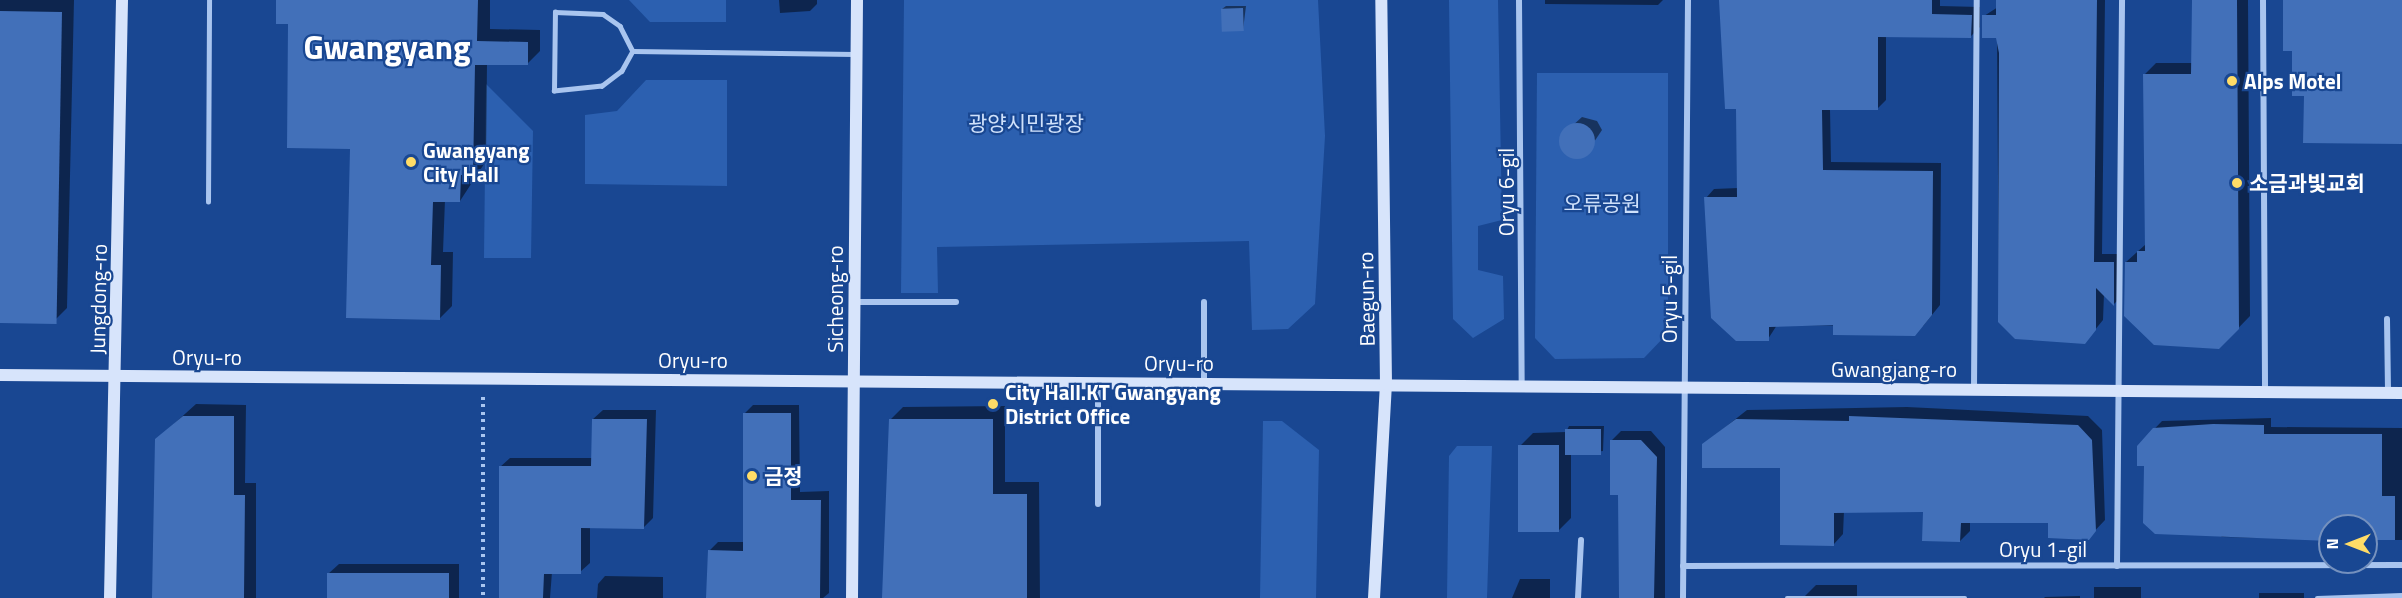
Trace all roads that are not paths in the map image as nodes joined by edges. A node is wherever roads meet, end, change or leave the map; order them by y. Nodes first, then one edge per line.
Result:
1 (122, 0) edge
2 (209, 0) edge
3 (857, 0) edge
4 (1381, 0) edge
5 (1519, 0) edge
6 (1688, 0) edge
7 (1977, 0) edge
8 (2122, 0) edge
9 (2263, 0) edge
10 (633, 51) junction
11 (857, 54) junction
12 (208, 202) dead end
13 (855, 302) junction
14 (956, 302) dead end
15 (1204, 302) dead end
16 (2387, 319) dead end
17 (0, 375) edge
18 (116, 376) junction
19 (854, 381) junction
20 (1098, 382) junction
21 (1204, 383) junction
22 (1386, 384) junction
23 (1521, 385) junction
24 (1685, 387) junction
25 (1974, 389) junction
26 (2119, 390) junction
27 (2265, 392) junction
28 (2388, 393) junction
29 (2402, 393) edge
30 (1098, 504) dead end
31 (1581, 540) dead end
32 (2402, 565) edge
33 (1683, 566) junction
34 (2118, 566) junction
35 (2402, 595) edge
36 (1876, 597) edge
37 (110, 598) edge
38 (852, 598) edge
39 (1374, 598) edge
40 (1578, 598) edge
41 (1683, 598) edge
42 (1786, 598) edge
43 (1965, 598) edge
44 (2317, 598) edge

1 - 18 street, Jungdong-ro
2 - 12 lane
3 - 11 street, Sicheong-ro
4 - 22 street, Baegun-ro
5 - 23 street, Oryu 6-gil
6 - 24 street, Oryu 5-gil
7 - 25 street
8 - 26 street
9 - 27 street
10 - 10 lane
10 - 11 lane
11 - 13 street, Sicheong-ro
13 - 14 street
13 - 19 street, Sicheong-ro
15 - 21 street
16 - 28 street
17 - 18 street, Oryu-ro
18 - 19 street, Oryu-ro
18 - 37 street, Jungdong-ro
19 - 20 street, Oryu-ro
19 - 38 street, Sicheong-ro
20 - 21 street, Oryu-ro
20 - 30 street
21 - 22 street, Oryu-ro
22 - 23 street, Gwangjang-ro
22 - 39 street, Baegun-ro
23 - 24 street, Gwangjang-ro
24 - 25 street, Gwangjang-ro
24 - 33 street, Oryu 5-gil
25 - 26 street, Gwangjang-ro
26 - 27 street, Gwangjang-ro
26 - 34 street
27 - 28 street, Gwangjang-ro
28 - 29 street, Gwangjang-ro
31 - 40 street
32 - 34 street, Oryu 1-gil
33 - 34 street, Oryu 1-gil
33 - 41 street, Oryu 5-gil
35 - 44 lane
36 - 42 lane
36 - 43 lane

